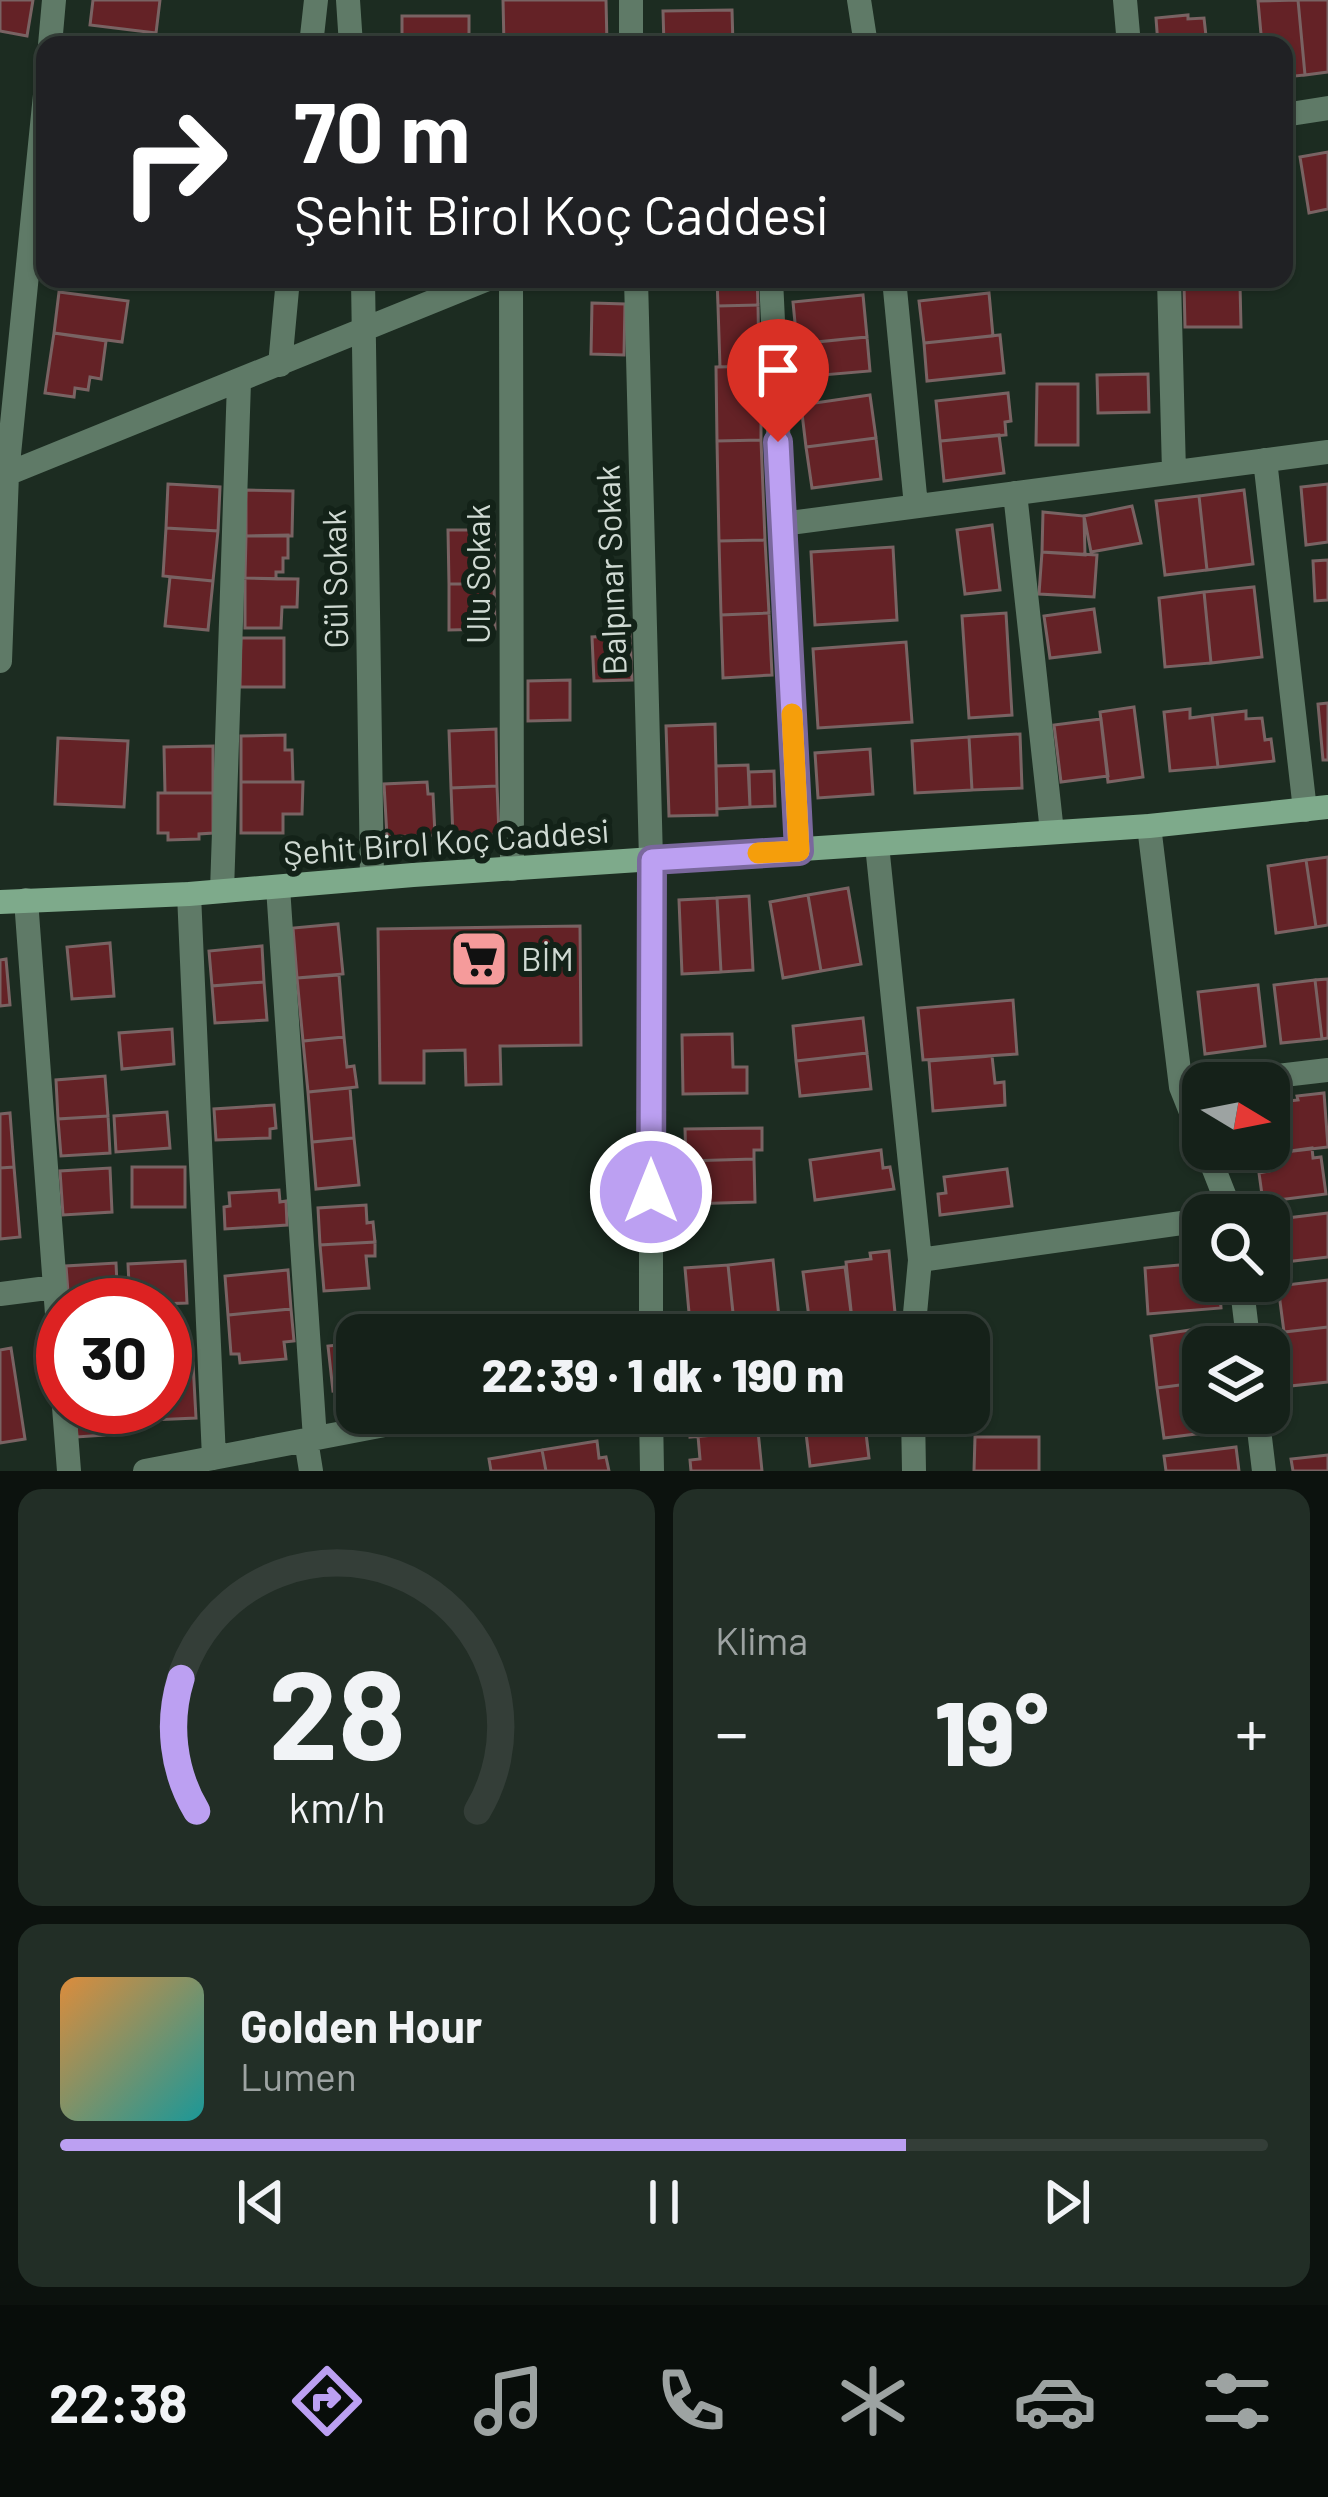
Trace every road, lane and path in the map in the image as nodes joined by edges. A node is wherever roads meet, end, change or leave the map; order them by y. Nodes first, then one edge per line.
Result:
1 (55, 0) edge
2 (316, 0) edge
3 (348, 0) edge
4 (631, 0) edge
5 (859, 0) edge
6 (1124, 0) edge
7 (51, 36) edge
8 (312, 36) edge
9 (350, 36) edge
10 (631, 36) edge
11 (865, 36) edge
12 (1128, 36) edge
13 (1328, 109) edge
14 (1293, 115) edge
15 (36, 184) edge
16 (287, 288) edge
17 (363, 288) edge
18 (465, 288) edge
19 (511, 288) edge
20 (636, 288) edge
21 (771, 288) edge
22 (896, 288) edge
23 (1169, 288) edge
24 (365, 327) junction
25 (280, 365) junction
26 (239, 382) junction
27 (1328, 452) edge
28 (1265, 460) junction
29 (1174, 472) junction
30 (7, 474) junction
31 (1015, 493) junction
32 (916, 506) junction
33 (782, 524) junction
34 (0, 589) edge
35 (0, 662) edge
36 (1317, 809) edge
37 (1149, 826) junction
38 (1052, 832) junction
39 (878, 845) junction
40 (799, 851) junction
41 (652, 860) junction
42 (512, 868) junction
43 (372, 878) junction
44 (278, 887) junction
45 (222, 891) junction
46 (189, 894) junction
47 (26, 900) junction
48 (0, 902) edge
49 (1188, 1062) edge
50 (1328, 1070) edge
51 (1290, 1074) edge
52 (1182, 1223) edge
53 (920, 1260) junction
54 (54, 1278) edge
55 (36, 1289) edge
56 (0, 1294) edge
57 (651, 1314) edge
58 (916, 1314) edge
59 (66, 1434) edge
60 (337, 1434) edge
61 (651, 1434) edge
62 (913, 1434) edge
63 (1260, 1434) edge
64 (311, 1439) junction
65 (214, 1458) junction
66 (69, 1471) edge
67 (145, 1471) edge
68 (310, 1471) edge
69 (652, 1471) edge
70 (914, 1471) edge
71 (1264, 1471) edge

1 - 7 street
2 - 8 street
3 - 9 street
4 - 10 street
5 - 11 street
6 - 12 street
13 - 14 street
15 - 30 street
16 - 25 street
17 - 24 street, Gül Sokak
18 - 24 street
19 - 42 street, Ulu Sokak
20 - 41 street, Balpınar Sokak
21 - 33 street
22 - 32 street
23 - 29 street
24 - 25 street
24 - 43 street, Gül Sokak
25 - 26 street
26 - 30 street
26 - 45 street
27 - 28 street
28 - 29 street
28 - 36 street
29 - 31 street
30 - 34 street
31 - 32 street
31 - 38 street
32 - 33 street
33 - 40 street
34 - 35 street
36 - 37 main road, Şehit Birol Koç Caddesi
37 - 38 main road, Şehit Birol Koç Caddesi
37 - 49 street
38 - 39 main road, Şehit Birol Koç Caddesi
39 - 40 main road, Şehit Birol Koç Caddesi
39 - 53 street
40 - 41 main road, Şehit Birol Koç Caddesi
41 - 42 main road, Şehit Birol Koç Caddesi
41 - 57 street, Balpınar Sokak
42 - 43 main road, Şehit Birol Koç Caddesi
43 - 44 main road, Şehit Birol Koç Caddesi
44 - 45 main road, Şehit Birol Koç Caddesi
44 - 64 street
45 - 46 main road, Şehit Birol Koç Caddesi
46 - 47 main road, Şehit Birol Koç Caddesi
46 - 65 street
47 - 48 main road, Şehit Birol Koç Caddesi
47 - 54 street
50 - 51 street
52 - 53 street
53 - 58 street
55 - 56 street
59 - 66 street
60 - 64 street
61 - 69 street
62 - 70 street
63 - 71 street
64 - 65 street
64 - 68 street
65 - 67 street

